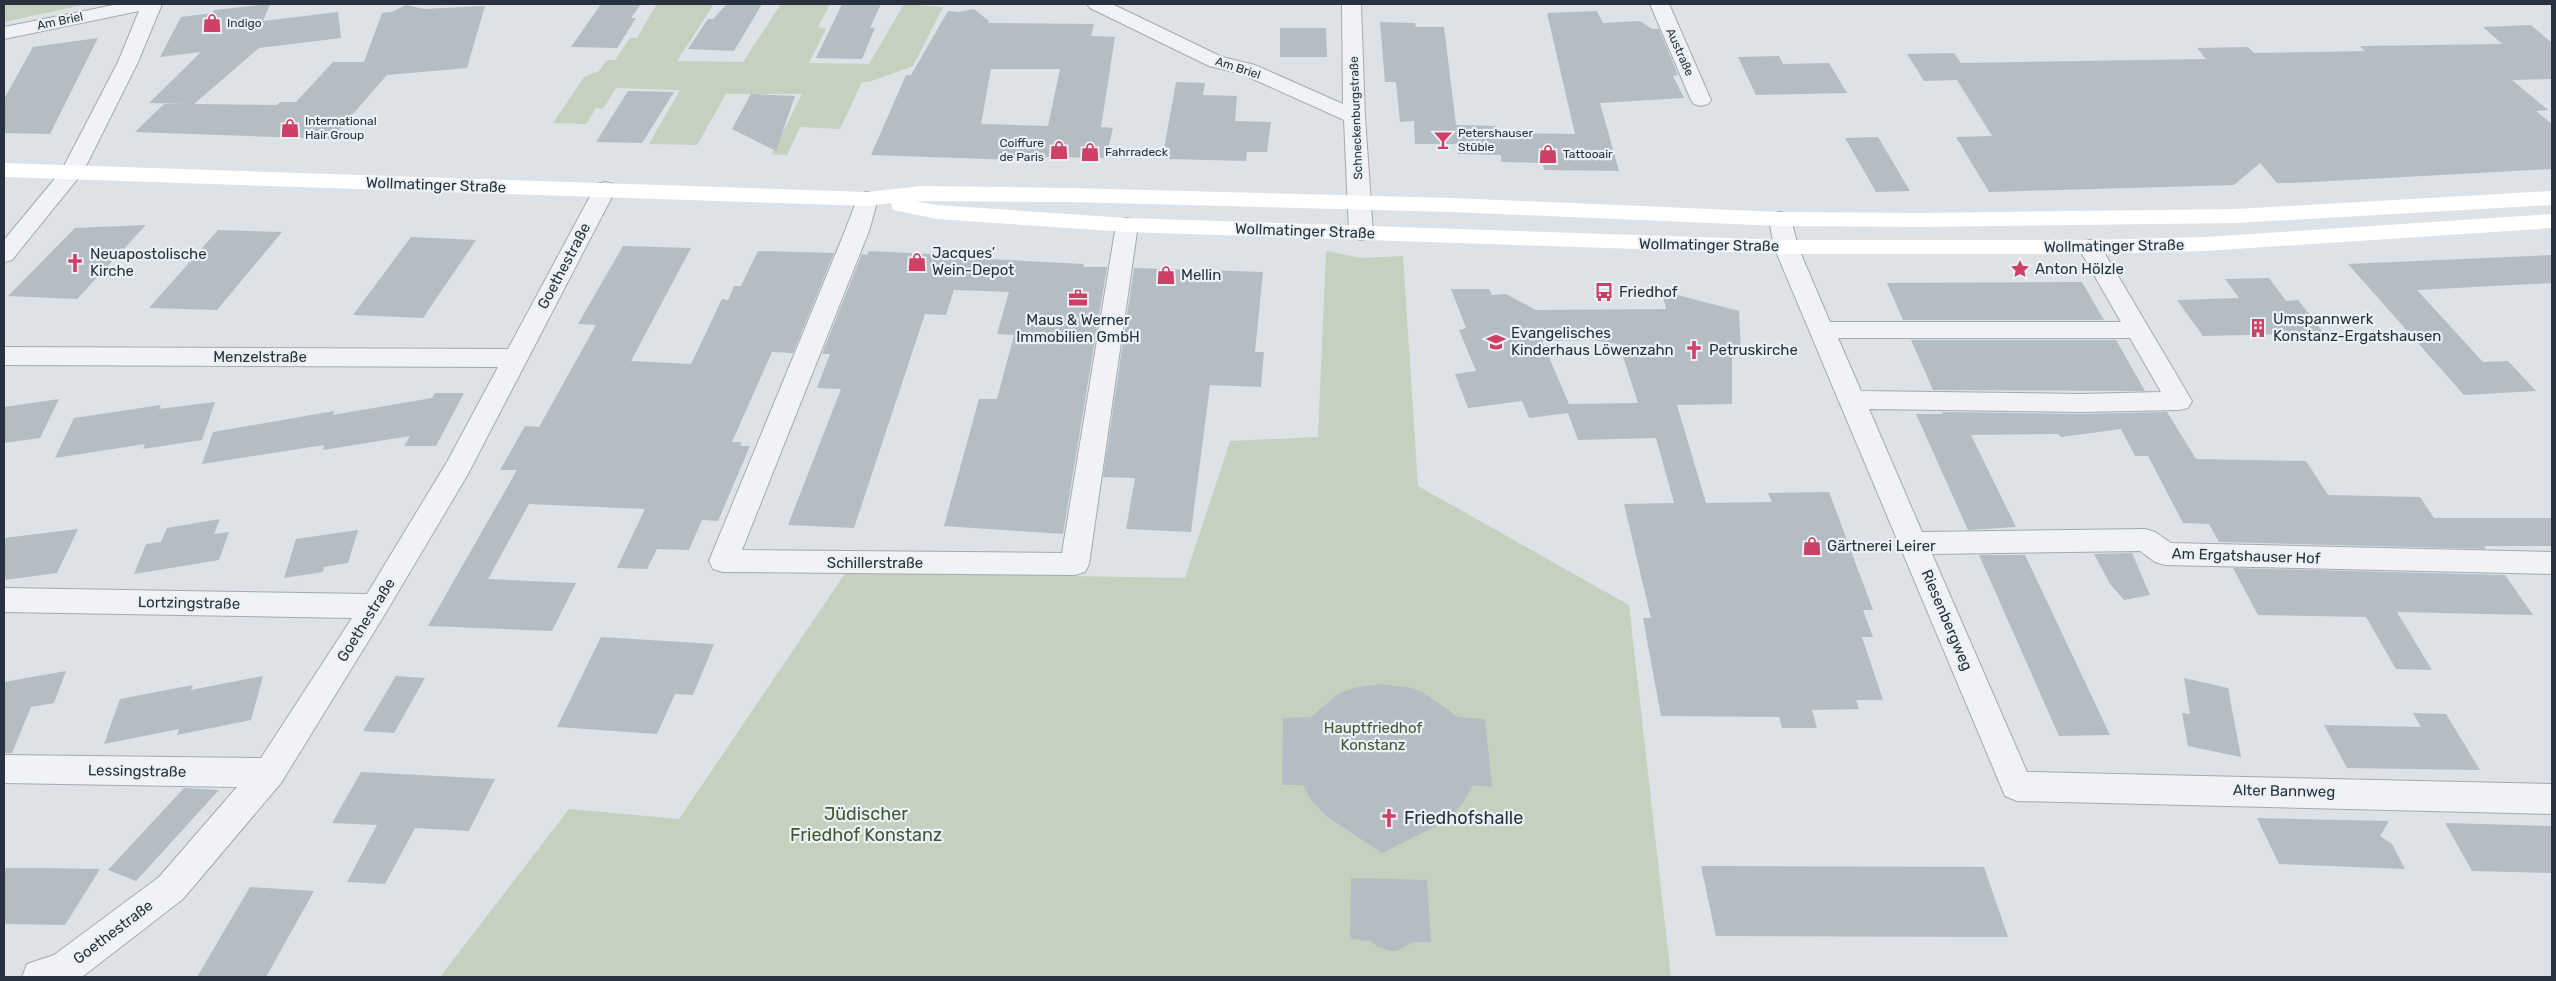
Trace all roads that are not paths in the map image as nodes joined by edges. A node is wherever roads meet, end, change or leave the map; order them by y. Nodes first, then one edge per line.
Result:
1 (146, 4) edge
2 (152, 4) edge
3 (1097, 4) edge
4 (1352, 4) edge
5 (1659, 4) edge
6 (4, 33) edge
7 (1701, 100) dead end
8 (1354, 117) junction
9 (4, 170) edge
10 (72, 172) junction
11 (605, 189) junction
12 (2552, 198) edge
13 (868, 199) junction
14 (1359, 202) junction
15 (1780, 219) junction
16 (2552, 221) edge
17 (1127, 225) junction
18 (1361, 233) junction
19 (1786, 247) junction
20 (2090, 247) junction
21 (4, 254) edge
22 (1822, 330) junction
23 (2138, 330) junction
24 (4, 356) edge
25 (515, 358) junction
26 (1852, 400) junction
27 (1915, 543) junction
28 (2552, 563) edge
29 (4, 600) edge
30 (375, 606) junction
31 (4, 769) edge
32 (270, 773) junction
33 (2017, 786) joint
34 (2552, 799) edge
35 (40, 977) edge

1 - 6 street, Am Briel
2 - 10 street
3 - 8 street, Am Briel
4 - 8 street, Schneckenburgstraße
5 - 7 street, Austraße
8 - 14 street, Schneckenburgstraße
9 - 10 main road, Wollmatinger Straße
10 - 11 main road, Wollmatinger Straße
10 - 21 street
11 - 13 main road, Wollmatinger Straße
11 - 25 street, Goethestraße
12 - 15 main road, Wollmatinger Straße
13 - 14 main road, Wollmatinger Straße
13 - 17 main road, Wollmatinger Straße
13 - 17 street, Schillerstraße
14 - 15 main road, Wollmatinger Straße
14 - 18 street, Schneckenburgstraße
15 - 19 street, Riesenbergweg
16 - 20 main road, Wollmatinger Straße
17 - 18 main road, Wollmatinger Straße
18 - 19 main road, Wollmatinger Straße
19 - 20 main road, Wollmatinger Straße
19 - 22 street, Riesenbergweg
20 - 23 street
22 - 23 street
22 - 26 street, Riesenbergweg
23 - 26 street
24 - 25 street, Menzelstraße
25 - 30 street, Goethestraße
26 - 27 street, Riesenbergweg
27 - 28 street, Am Ergatshauser Hof
27 - 33 street, Riesenbergweg
29 - 30 street, Lortzingstraße
30 - 32 street, Goethestraße
31 - 32 street, Lessingstraße
32 - 35 street, Goethestraße
33 - 34 street, Alter Bannweg

